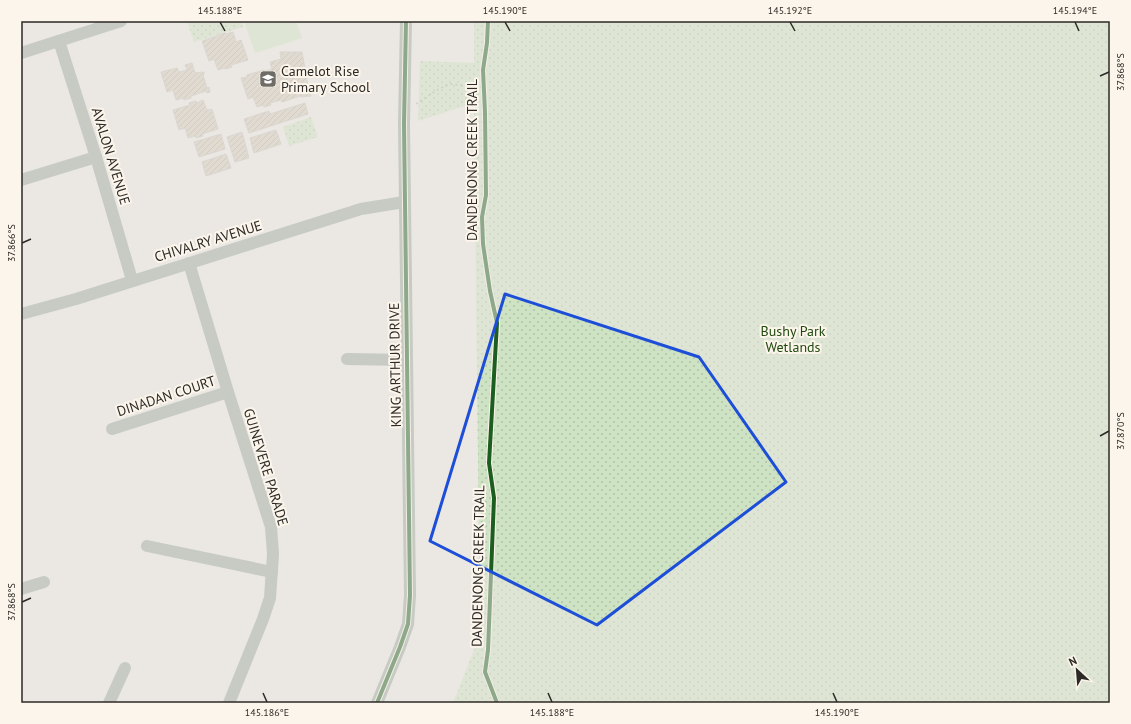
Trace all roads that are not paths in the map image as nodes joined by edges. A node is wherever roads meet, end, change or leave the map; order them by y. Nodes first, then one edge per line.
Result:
1 (122, 21) edge
2 (406, 21) edge
3 (59, 41) junction
4 (21, 53) edge
5 (96, 157) junction
6 (21, 180) edge
7 (404, 202) junction
8 (189, 263) junction
9 (132, 280) junction
10 (21, 314) edge
11 (348, 359) dead end
12 (406, 360) junction
13 (228, 392) junction
14 (112, 429) dead end
15 (147, 546) dead end
16 (272, 572) junction
17 (44, 582) dead end
18 (21, 589) edge
19 (125, 668) dead end
20 (109, 703) edge
21 (229, 703) edge
22 (377, 703) edge

1 - 3 street
2 - 7 street, KING ARTHUR DRIVE
3 - 4 street
3 - 5 street, AVALON AVENUE
5 - 6 street
5 - 9 street, AVALON AVENUE
7 - 8 street, CHIVALRY AVENUE
7 - 12 street, KING ARTHUR DRIVE
8 - 9 street, CHIVALRY AVENUE
8 - 13 street, GUINEVERE PARADE
9 - 10 street, CHIVALRY AVENUE
11 - 12 street
12 - 22 street, KING ARTHUR DRIVE
13 - 14 street, DINADAN COURT
13 - 16 street, GUINEVERE PARADE
15 - 16 street
16 - 21 street, GUINEVERE PARADE
17 - 18 street
19 - 20 street

